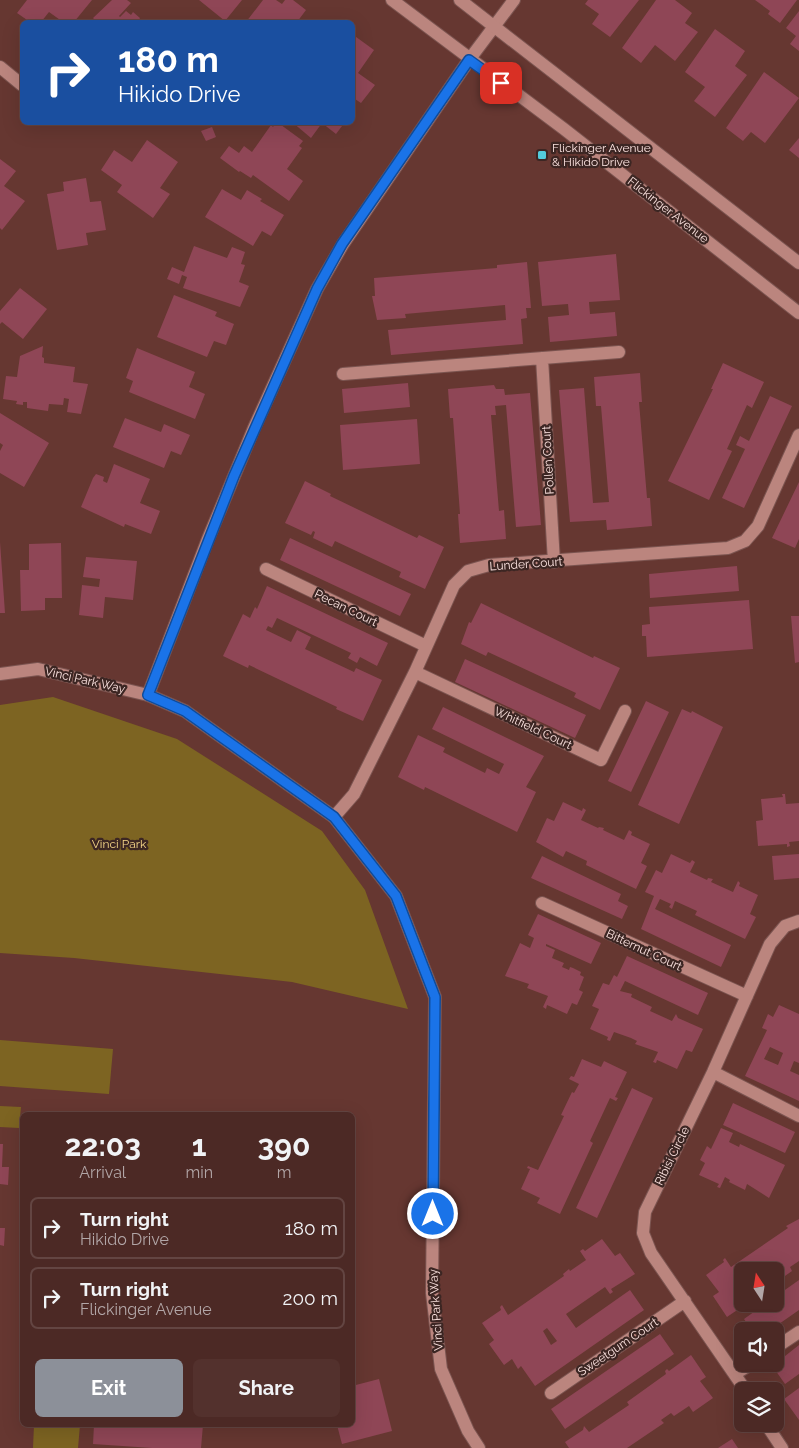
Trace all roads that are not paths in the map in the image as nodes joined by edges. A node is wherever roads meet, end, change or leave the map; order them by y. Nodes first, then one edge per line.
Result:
1 (392, 0) edge
2 (460, 0) edge
3 (514, 0) edge
4 (494, 26) junction
5 (469, 60) junction
6 (0, 67) edge
7 (20, 83) edge
8 (799, 262) edge
9 (799, 313) edge
10 (619, 352) dead end
11 (542, 358) junction
12 (343, 374) dead end
13 (799, 436) edge
14 (554, 562) junction
15 (266, 569) dead end
16 (426, 646) junction
17 (415, 672) junction
18 (0, 674) edge
19 (148, 695) junction
20 (625, 711) dead end
21 (334, 817) junction
22 (542, 903) dead end
23 (799, 921) edge
24 (747, 996) junction
25 (713, 1072) junction
26 (799, 1116) edge
27 (685, 1302) junction
28 (799, 1332) edge
29 (784, 1342) edge
30 (738, 1372) edge
31 (735, 1374) junction
32 (740, 1382) edge
33 (551, 1393) dead end
34 (771, 1432) edge
35 (479, 1448) edge
36 (782, 1448) edge

1 - 5 street, Flickinger Avenue
2 - 4 street
3 - 4 street
4 - 5 street
4 - 8 street
5 - 9 street, Flickinger Avenue
5 - 19 street
6 - 7 street
10 - 11 street
11 - 12 street
11 - 14 street, Pollen Court
13 - 14 street, Lunder Court
14 - 16 street, Lunder Court
15 - 16 street, Pecan Court
16 - 17 street, Lunder Court
17 - 20 street, Whitfield Court
17 - 21 street, Lunder Court
18 - 19 street, Vinci Park Way
19 - 21 street, Vinci Park Way
21 - 35 street, Vinci Park Way
22 - 24 street, Bitternut Court
23 - 24 street, Ribisi Circle
24 - 25 street, Ribisi Circle
25 - 26 street
25 - 27 street, Ribisi Circle
27 - 31 street, Ribisi Circle
27 - 33 street, Sweetgum Court
28 - 29 street
30 - 31 street
31 - 32 street, Ribisi Circle
34 - 36 street

